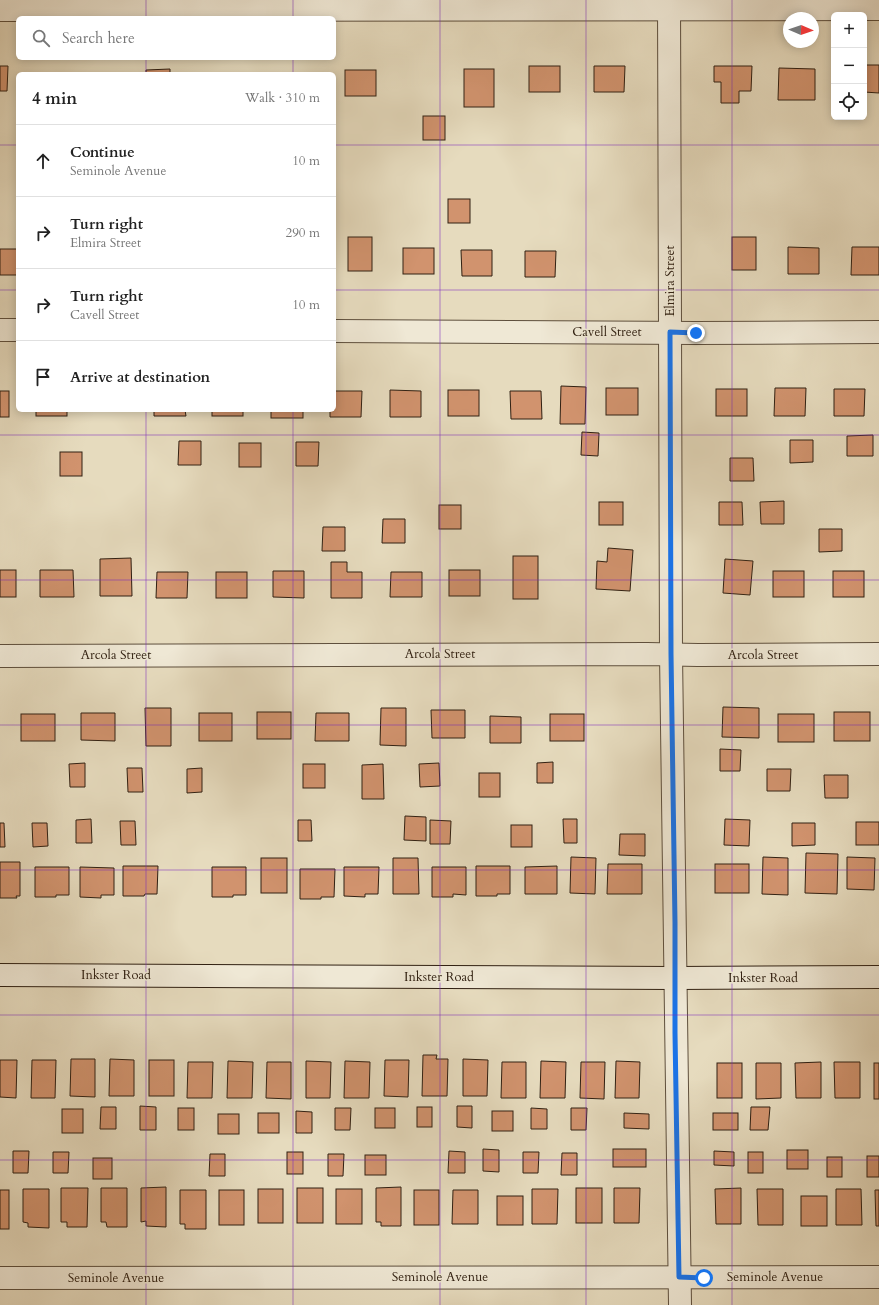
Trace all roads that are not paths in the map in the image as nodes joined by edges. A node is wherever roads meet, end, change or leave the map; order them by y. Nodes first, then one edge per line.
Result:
1 (669, 5) edge
2 (879, 9) edge
3 (0, 10) edge
4 (0, 330) edge
5 (16, 330) edge
6 (336, 331) edge
7 (670, 332) junction
8 (879, 332) edge
9 (671, 654) junction
10 (879, 654) edge
11 (0, 656) edge
12 (0, 974) edge
13 (879, 977) edge
14 (675, 978) junction
15 (679, 1277) junction
16 (879, 1277) edge
17 (0, 1278) edge
18 (680, 1305) edge

1 - 2 street
1 - 3 street
1 - 7 street, Elmira Street
4 - 5 street
6 - 7 street, Cavell Street
7 - 8 street, Cavell Street
7 - 9 street, Elmira Street
9 - 10 street, Arcola Street
9 - 11 street, Arcola Street
9 - 14 street, Elmira Street
12 - 14 street, Inkster Road
13 - 14 street, Inkster Road
14 - 15 street, Elmira Street
15 - 16 street, Seminole Avenue
15 - 17 street, Seminole Avenue
15 - 18 street, Elmira Street

